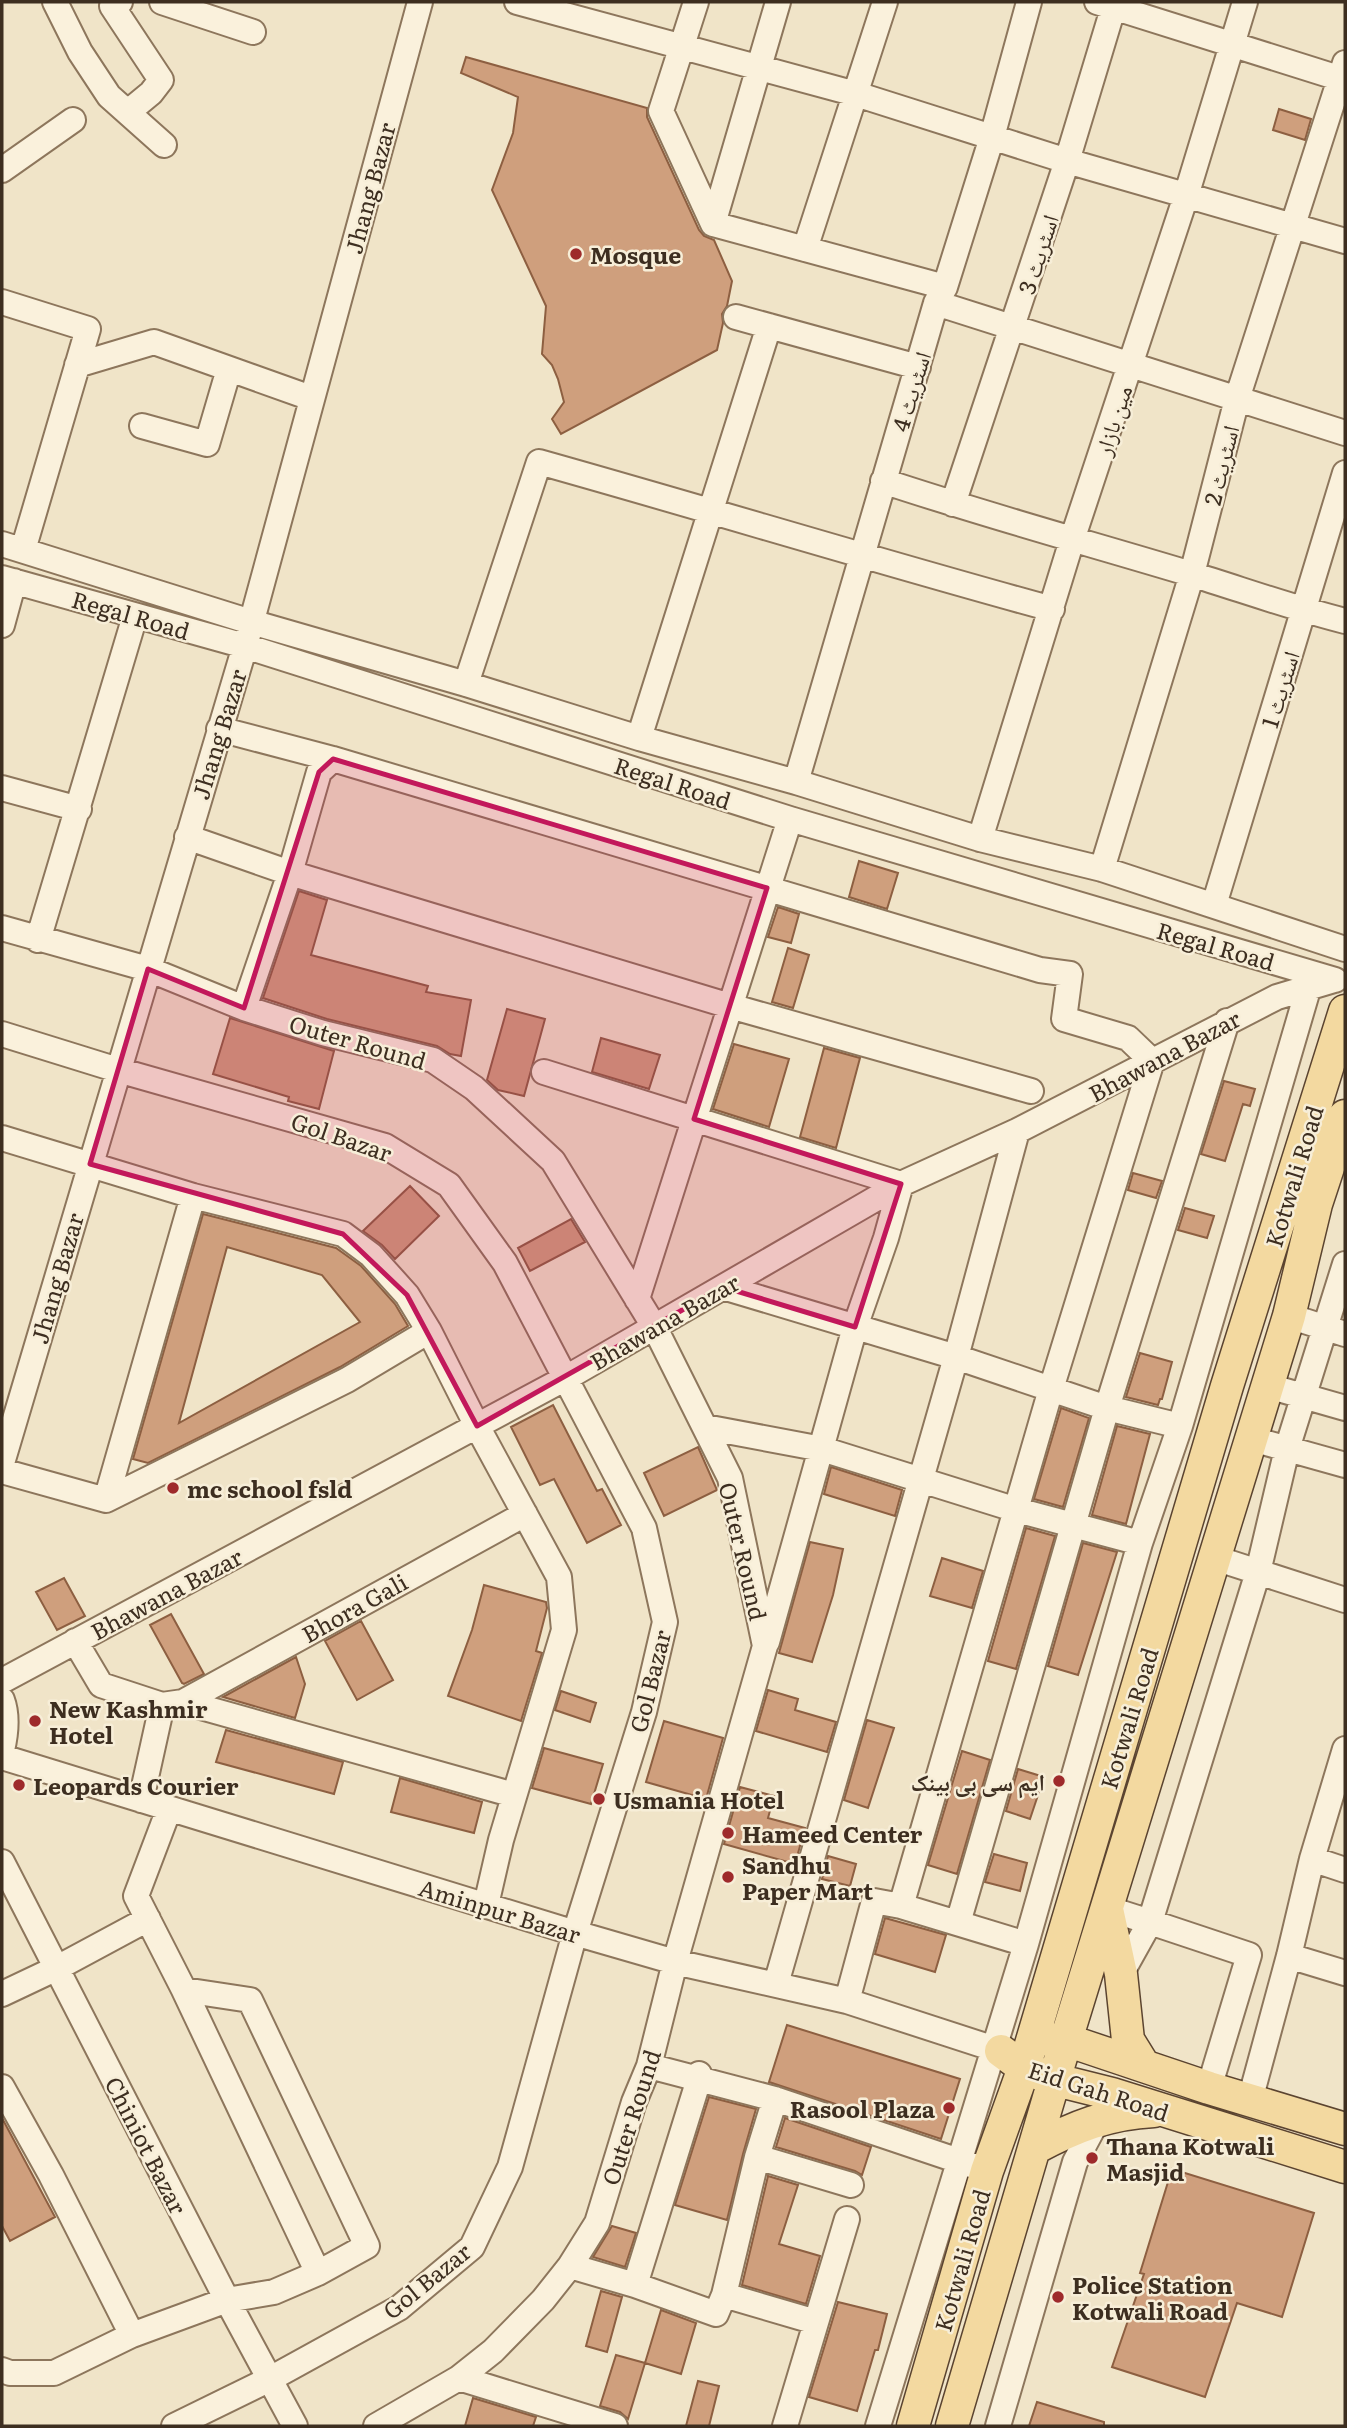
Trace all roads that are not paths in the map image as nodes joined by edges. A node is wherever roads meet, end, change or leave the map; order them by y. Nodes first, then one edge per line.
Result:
1 (55, 2) edge
2 (120, 2) edge
3 (162, 2) edge
4 (420, 2) edge
5 (517, 2) edge
6 (696, 2) edge
7 (778, 2) edge
8 (885, 2) edge
9 (1029, 2) edge
10 (1245, 2) edge
11 (1109, 4) edge
12 (577, 9) edge
13 (253, 32) dead end
14 (1233, 44) junction
15 (682, 47) junction
16 (759, 68) junction
17 (1344, 74) edge
18 (856, 94) junction
19 (128, 112) junction
20 (73, 120) dead end
21 (992, 136) junction
22 (164, 145) dead end
23 (1067, 161) junction
24 (2, 170) edge
25 (1186, 196) junction
26 (713, 223) junction
27 (1293, 227) junction
28 (1345, 241) edge
29 (805, 249) junction
30 (940, 295) junction
31 (2, 302) edge
32 (736, 317) dead end
33 (769, 326) junction
34 (1013, 328) junction
35 (78, 365) junction
36 (1130, 365) junction
37 (918, 367) junction
38 (229, 369) junction
39 (311, 398) junction
40 (1237, 399) junction
41 (142, 426) dead end
42 (1345, 433) edge
43 (1345, 473) edge
44 (883, 481) junction
45 (953, 504) junction
46 (712, 511) junction
47 (1072, 540) junction
48 (13, 547) edge
49 (862, 557) junction
50 (1192, 575) junction
51 (8, 579) edge
52 (1052, 609) junction
53 (1302, 610) junction
54 (135, 616) junction
55 (1345, 621) edge
56 (251, 622) junction
57 (2, 625) edge
58 (245, 646) junction
59 (466, 684) junction
60 (219, 729) junction
61 (639, 738) junction
62 (333, 759) junction
63 (796, 782) junction
64 (2, 788) edge
65 (79, 809) junction
66 (790, 819) junction
67 (187, 837) junction
68 (980, 839) junction
69 (1102, 869) junction
70 (290, 873) junction
71 (767, 888) junction
72 (1214, 905) junction
73 (2, 929) edge
74 (38, 940) junction
75 (1345, 949) edge
76 (148, 969) junction
77 (1340, 982) edge
78 (1309, 986) junction
79 (730, 1006) junction
80 (244, 1008) junction
81 (1345, 1011) edge
82 (1227, 1021) junction
83 (2, 1034) edge
84 (1152, 1061) junction
85 (118, 1070) junction
86 (544, 1072) dead end
87 (1031, 1091) dead end
88 (1345, 1116) edge
89 (694, 1119) junction
90 (1017, 1131) junction
91 (2, 1138) edge
92 (90, 1164) junction
93 (901, 1184) junction
94 (1345, 1184) edge
95 (193, 1195) junction
96 (1316, 1204) junction
97 (1345, 1264) edge
98 (723, 1287) junction
99 (637, 1299) junction
100 (1289, 1316) junction
101 (855, 1327) junction
102 (654, 1328) junction
103 (429, 1331) junction
104 (1335, 1331) edge
105 (956, 1357) junction
106 (566, 1378) junction
107 (1268, 1386) junction
108 (1051, 1389) junction
109 (1305, 1396) junction
110 (1107, 1408) junction
111 (1345, 1408) edge
112 (477, 1426) junction
113 (1180, 1426) junction
114 (705, 1427) junction
115 (1252, 1439) junction
116 (822, 1449) junction
117 (1286, 1449) junction
118 (2, 1462) edge
119 (1345, 1465) edge
120 (2, 1472) edge
121 (920, 1479) junction
122 (106, 1500) junction
123 (1017, 1510) junction
124 (525, 1514) junction
125 (1073, 1525) junction
126 (1140, 1543) junction
127 (1215, 1558) junction
128 (1258, 1572) junction
129 (1345, 1600) edge
130 (75, 1642) junction
131 (765, 1646) junction
132 (2, 1681) edge
133 (2, 1700) edge
134 (173, 1703) junction
135 (1345, 1749) edge
136 (2, 1750) edge
137 (2, 1757) edge
138 (1340, 1786) edge
139 (514, 1795) junction
140 (141, 1800) junction
141 (169, 1810) junction
142 (1312, 1859) junction
143 (2, 1862) edge
144 (1345, 1870) edge
145 (486, 1905) junction
146 (901, 1906) junction
147 (1106, 1908) junction
148 (148, 1919) junction
149 (1150, 1922) junction
150 (958, 1923) junction
151 (575, 1933) junction
152 (1026, 1944) junction
153 (1289, 1956) junction
154 (675, 1962) junction
155 (57, 1968) junction
156 (1345, 1973) edge
157 (1121, 1974) junction
158 (776, 1984) junction
159 (184, 1990) junction
160 (2, 1994) edge
161 (847, 2001) junction
162 (1066, 2040) junction
163 (1013, 2051) junction
164 (649, 2066) junction
165 (1144, 2066) junction
166 (699, 2077) junction
167 (1056, 2080) junction
168 (2, 2087) edge
169 (1209, 2088) junction
170 (775, 2099) junction
171 (1250, 2100) junction
172 (1166, 2111) junction
173 (1097, 2121) junction
174 (1345, 2129) edge
175 (1035, 2148) junction
176 (757, 2157) junction
177 (1075, 2162) junction
178 (974, 2166) junction
179 (1345, 2167) edge
180 (851, 2185) dead end
181 (846, 2219) dead end
182 (570, 2266) junction
183 (318, 2273) junction
184 (635, 2285) junction
185 (724, 2295) junction
186 (227, 2300) junction
187 (816, 2322) junction
188 (132, 2335) junction
189 (2, 2370) edge
190 (459, 2378) junction
191 (270, 2379) junction
192 (174, 2426) edge
193 (295, 2426) edge
194 (376, 2426) edge
195 (615, 2426) edge
196 (785, 2426) edge
197 (878, 2426) edge
198 (913, 2426) edge
199 (952, 2426) edge
200 (998, 2426) edge

1 - 19 street
2 - 19 street
3 - 13 street
4 - 39 street, Jhang Bazar
5 - 12 street
6 - 15 street
7 - 16 street
8 - 18 street
9 - 21 street, اسٹریٹ 4
10 - 14 street, مین بازار
11 - 14 street
11 - 23 street, اسٹریٹ 3
12 - 15 street
14 - 17 street
14 - 25 street, مین بازار
15 - 16 street
15 - 26 street
16 - 18 street
16 - 26 street
17 - 27 street, اسٹریٹ 2
18 - 21 street
18 - 29 street
19 - 22 street
20 - 24 street
21 - 23 street
21 - 30 street, اسٹریٹ 4
23 - 25 street
23 - 34 street, اسٹریٹ 3
25 - 27 street
25 - 36 street, مین بازار
26 - 29 street
27 - 28 street
27 - 40 street, اسٹریٹ 2
29 - 30 street
30 - 34 street
30 - 37 street, اسٹریٹ 4
31 - 35 street
32 - 33 street
33 - 37 street
33 - 46 street
34 - 36 street
34 - 45 street, اسٹریٹ 3
35 - 38 street
35 - 48 street
36 - 40 street
36 - 47 street, مین بازار
37 - 44 street, اسٹریٹ 4
38 - 39 street
38 - 41 street
39 - 56 street, Jhang Bazar
40 - 42 street
40 - 50 street, اسٹریٹ 2
43 - 53 street, اسٹریٹ 1
44 - 45 street
44 - 49 street, اسٹریٹ 4
45 - 47 street
46 - 49 street
46 - 59 street
46 - 61 street
47 - 50 street
47 - 52 street, مین بازار
48 - 56 street, Regal Road
49 - 52 street
49 - 63 street, اسٹریٹ 4
50 - 53 street
50 - 69 street, اسٹریٹ 2
51 - 54 street, Regal Road
51 - 57 street
52 - 68 street, مین بازار
53 - 55 street
53 - 72 street, اسٹریٹ 1
54 - 58 street, Regal Road
54 - 65 street
56 - 58 street, Jhang Bazar
56 - 59 street, Regal Road
58 - 60 street, Jhang Bazar
58 - 66 street, Regal Road
59 - 61 street, Regal Road
60 - 62 street
60 - 67 street, Jhang Bazar
61 - 63 street, Regal Road
62 - 70 street
62 - 71 street
63 - 68 street, Regal Road
64 - 65 street
65 - 74 street
66 - 71 street
66 - 77 street, Regal Road
67 - 70 street
67 - 76 street, Jhang Bazar
68 - 69 street, Regal Road
69 - 72 street, Regal Road
70 - 79 street
70 - 80 street
71 - 79 street
71 - 84 street
72 - 75 street, Regal Road
73 - 74 street, Outer Round
74 - 76 street, Outer Round
76 - 80 street, Outer Round
76 - 85 street, Jhang Bazar
77 - 78 street, Bhawana Bazar
78 - 82 street, Bhawana Bazar
78 - 113 street
79 - 87 street
79 - 89 street
80 - 99 street, Outer Round
81 - 163 main road, Kotwali Road
82 - 84 street, Bhawana Bazar
82 - 110 street
83 - 85 street, Gol Bazar
84 - 90 street, Bhawana Bazar
84 - 108 street
85 - 92 street, Jhang Bazar
85 - 106 street, Gol Bazar
86 - 89 street
88 - 96 main road, Kotwali Road
89 - 93 street
89 - 99 street
90 - 93 street, Bhawana Bazar
90 - 105 street
91 - 92 street
92 - 95 street
92 - 118 street, Jhang Bazar
93 - 98 street, Bhawana Bazar
93 - 101 street
94 - 96 main road
95 - 103 street
95 - 122 street
96 - 100 main road, Kotwali Road
97 - 104 street
98 - 101 street
98 - 102 street, Bhawana Bazar
99 - 102 street, Outer Round
100 - 104 street
100 - 107 main road, Kotwali Road
101 - 105 street
101 - 116 street
102 - 106 street, Bhawana Bazar
102 - 114 street, Outer Round
103 - 112 street
103 - 122 street
104 - 109 street
105 - 108 street
105 - 121 street
106 - 112 street, Bhawana Bazar
106 - 151 street, Gol Bazar
107 - 109 street
107 - 115 main road, Kotwali Road
108 - 110 street
108 - 123 street
109 - 111 street
109 - 117 street
110 - 113 street
110 - 125 street
112 - 124 street
112 - 130 street, Bhawana Bazar
113 - 126 street
114 - 116 street
114 - 131 street, Outer Round
115 - 117 street
115 - 127 main road, Kotwali Road
116 - 121 street
116 - 131 street
117 - 119 street
117 - 128 street
120 - 122 street
121 - 123 street
121 - 158 street
123 - 125 street
123 - 146 street
124 - 134 street, Bhora Gali
124 - 139 street
125 - 126 street
125 - 150 street
126 - 152 street
127 - 128 street
127 - 147 main road, Kotwali Road
128 - 129 street
128 - 149 street
130 - 132 street, Bhawana Bazar
130 - 134 street
131 - 154 street, Outer Round
133 - 136 street
134 - 139 street
134 - 140 street
135 - 138 street
137 - 140 street, Aminpur Bazar
138 - 142 street
139 - 145 street
140 - 141 street, Aminpur Bazar
141 - 145 street, Aminpur Bazar
141 - 148 street
142 - 144 street
142 - 153 street
143 - 155 street, Chiniot Bazar
145 - 151 street, Aminpur Bazar
146 - 150 street
146 - 161 street
147 - 149 street
147 - 157 main road
147 - 162 main road, Kotwali Road
148 - 155 street
148 - 159 street
149 - 157 street
149 - 169 street
150 - 152 street
151 - 154 street, Aminpur Bazar
151 - 191 street, Gol Bazar
152 - 163 street
153 - 156 street
153 - 171 street
154 - 158 street, Aminpur Bazar
154 - 164 street, Outer Round
155 - 160 street
155 - 186 street, Chiniot Bazar
157 - 165 main road
158 - 161 street, Aminpur Bazar
159 - 183 street
159 - 183 street
161 - 163 street, Aminpur Bazar
162 - 163 main road, Eid Gah Road
162 - 165 main road, Eid Gah Road
162 - 167 main road, Kotwali Road
163 - 167 main road, Eid Gah Road
163 - 178 main road, Kotwali Road
164 - 166 street
164 - 182 street, Outer Round
165 - 169 main road, Eid Gah Road
166 - 170 street
166 - 184 street
167 - 172 main road, Eid Gah Road
167 - 175 main road, Kotwali Road
168 - 188 street
169 - 171 main road, Eid Gah Road
170 - 176 street
170 - 178 street
171 - 174 main road, Eid Gah Road
172 - 173 main road
172 - 179 main road, Eid Gah Road
173 - 175 main road
173 - 177 street
175 - 177 street
175 - 199 main road, Kotwali Road
176 - 180 street
176 - 185 street
177 - 200 street
178 - 197 street
178 - 198 main road, Kotwali Road
181 - 187 street
182 - 184 street
182 - 190 street, Outer Round
183 - 186 street
184 - 185 street
185 - 187 street
186 - 188 street
186 - 191 street, Chiniot Bazar
187 - 196 street
188 - 189 street
190 - 194 street, Outer Round
190 - 195 street
191 - 192 street, Gol Bazar
191 - 193 street, Chiniot Bazar

